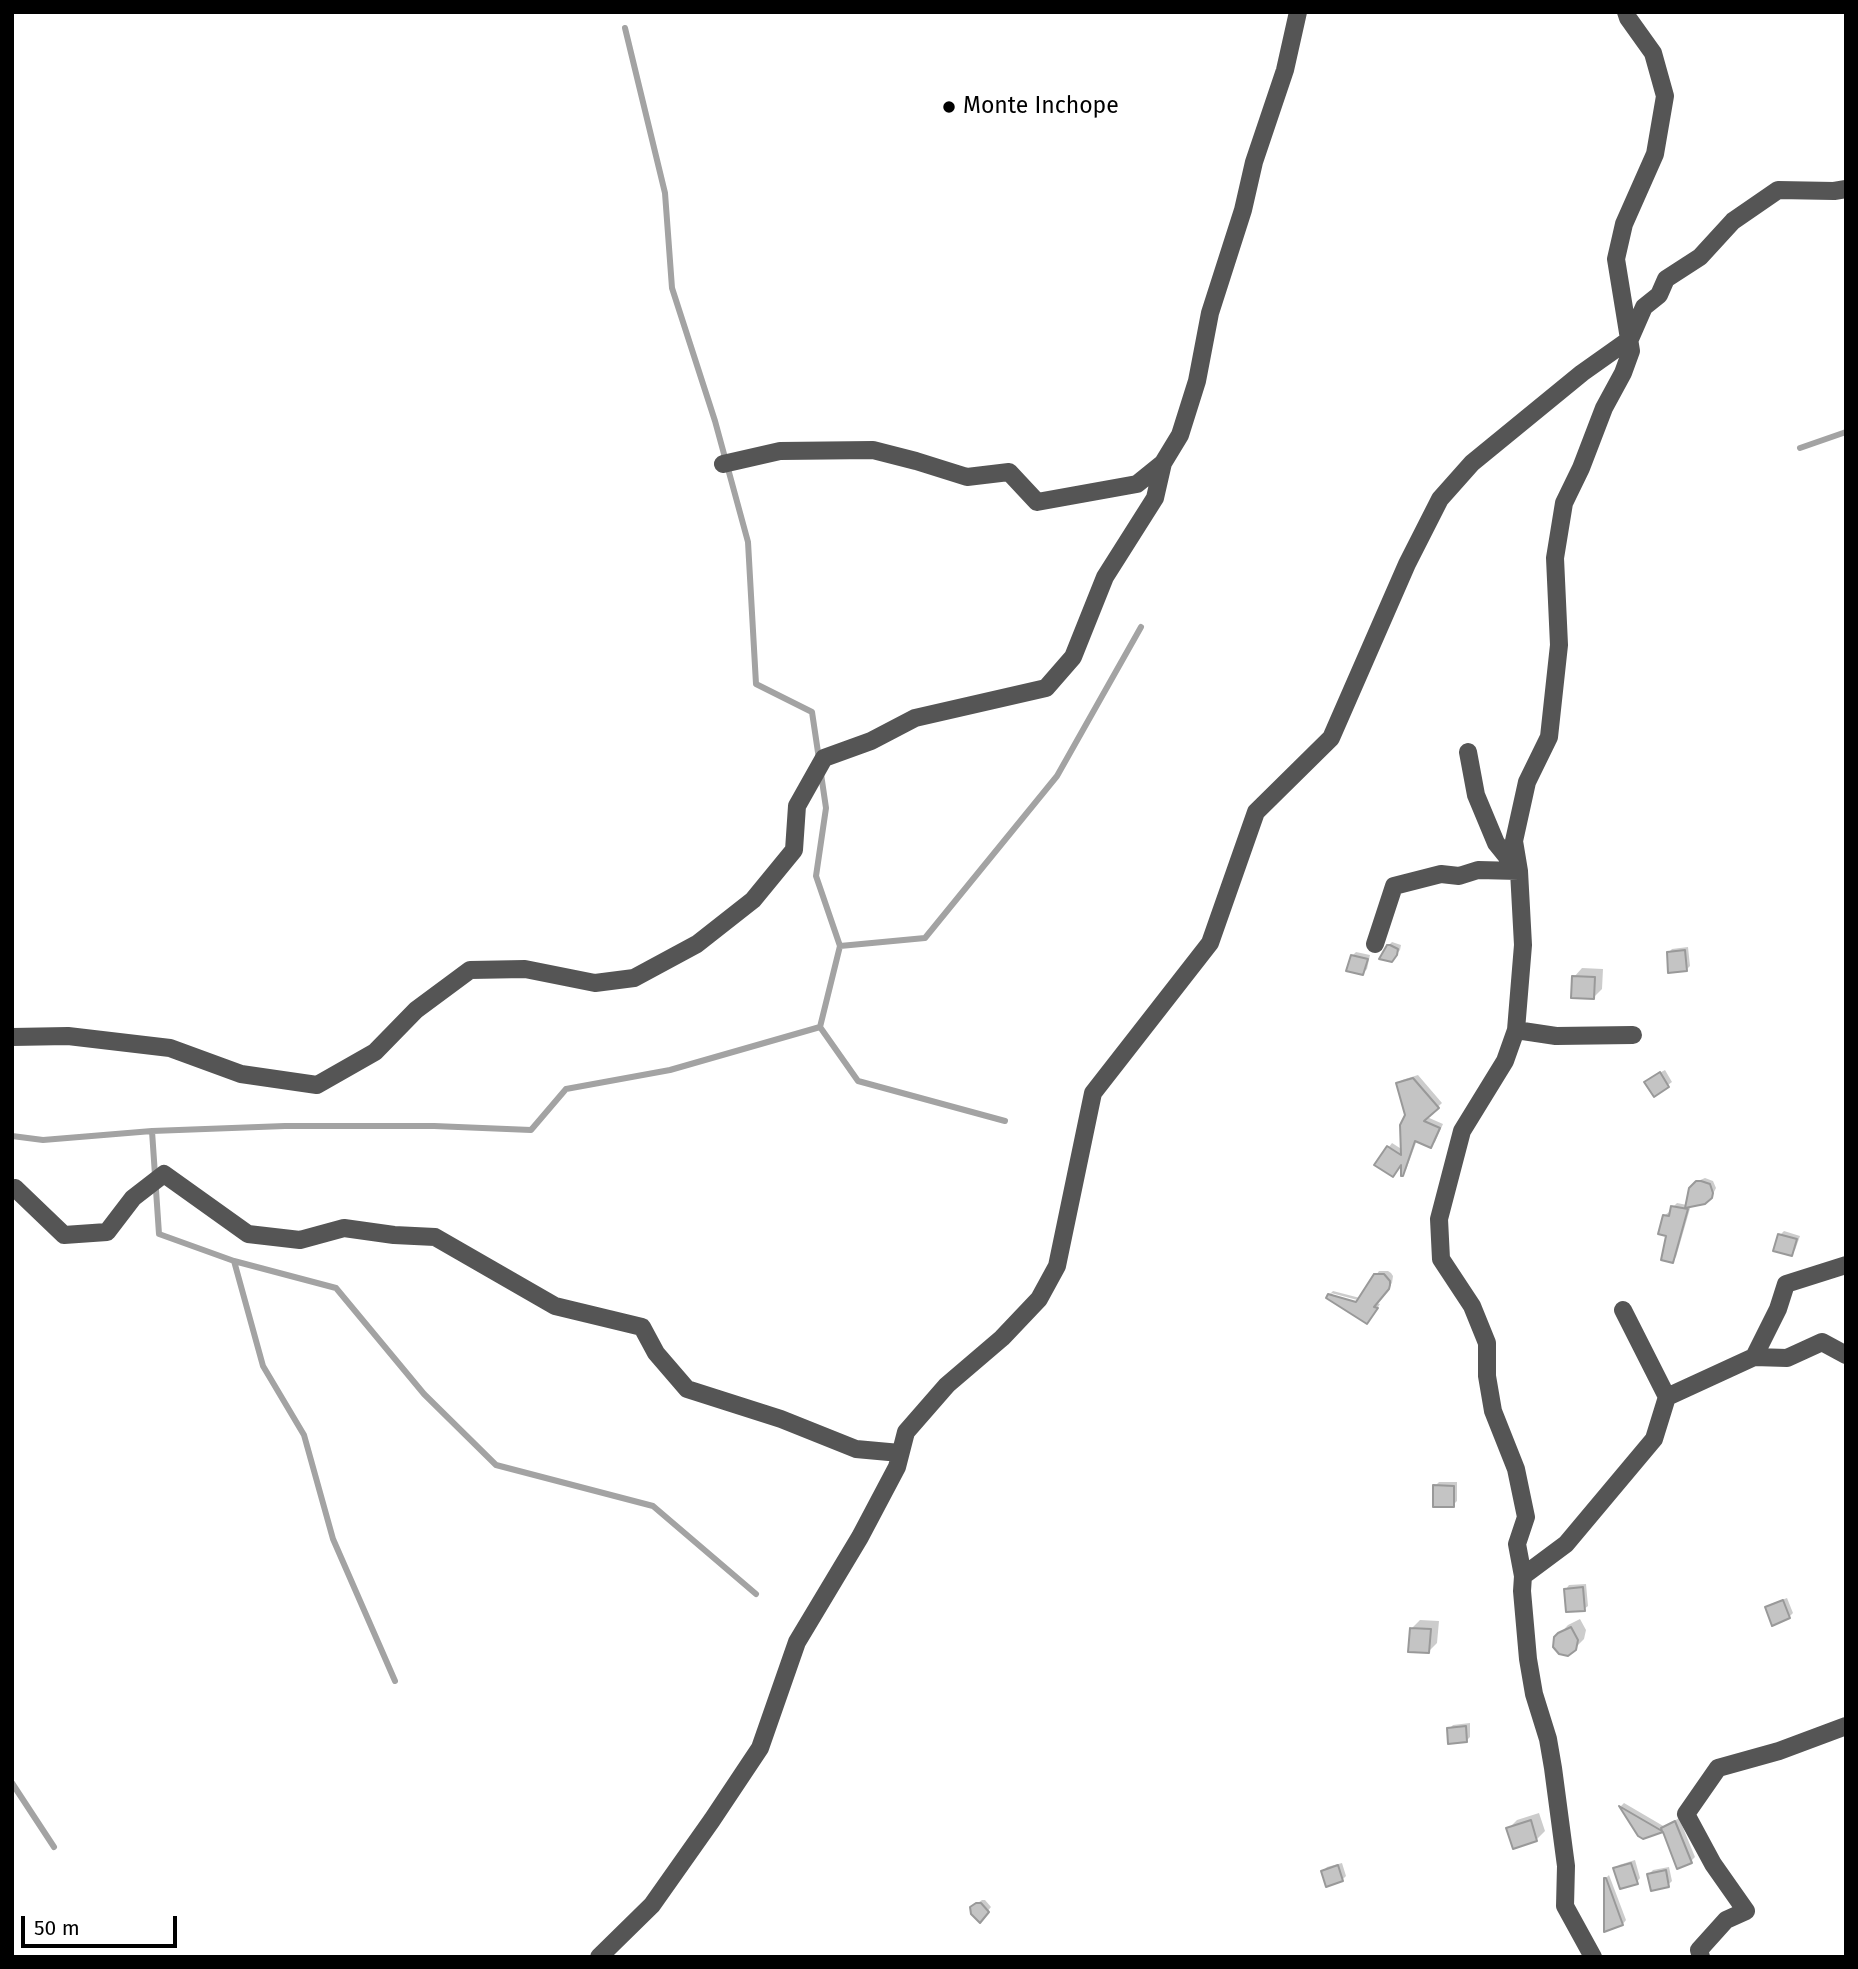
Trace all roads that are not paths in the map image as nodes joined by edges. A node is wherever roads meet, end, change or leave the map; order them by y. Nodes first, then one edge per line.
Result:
1 (1298, 12) edge
2 (1626, 12) edge
3 (1846, 188) edge
4 (1630, 339) junction
5 (1163, 463) junction
6 (723, 464) dead end
7 (1468, 752) dead end
8 (1519, 871) junction
9 (1375, 944) dead end
10 (1516, 1030) junction
11 (1633, 1035) dead end
12 (12, 1037) edge
13 (12, 1190) edge
14 (1846, 1265) edge
15 (1623, 1310) dead end
16 (1846, 1355) edge
17 (1754, 1357) junction
18 (1667, 1397) junction
19 (900, 1453) junction
20 (1523, 1576) junction
21 (1846, 1727) edge
22 (599, 1957) edge
23 (1593, 1957) edge
24 (1702, 1957) edge

1 - 5 street
2 - 4 street
3 - 4 street
4 - 8 street
4 - 19 street
5 - 6 street
5 - 12 street
7 - 8 street
8 - 9 street
8 - 10 street
10 - 11 street
10 - 20 street
13 - 19 street
14 - 17 street
15 - 18 street
16 - 17 street
17 - 18 street
18 - 20 street
19 - 22 street
20 - 23 street
21 - 24 street

